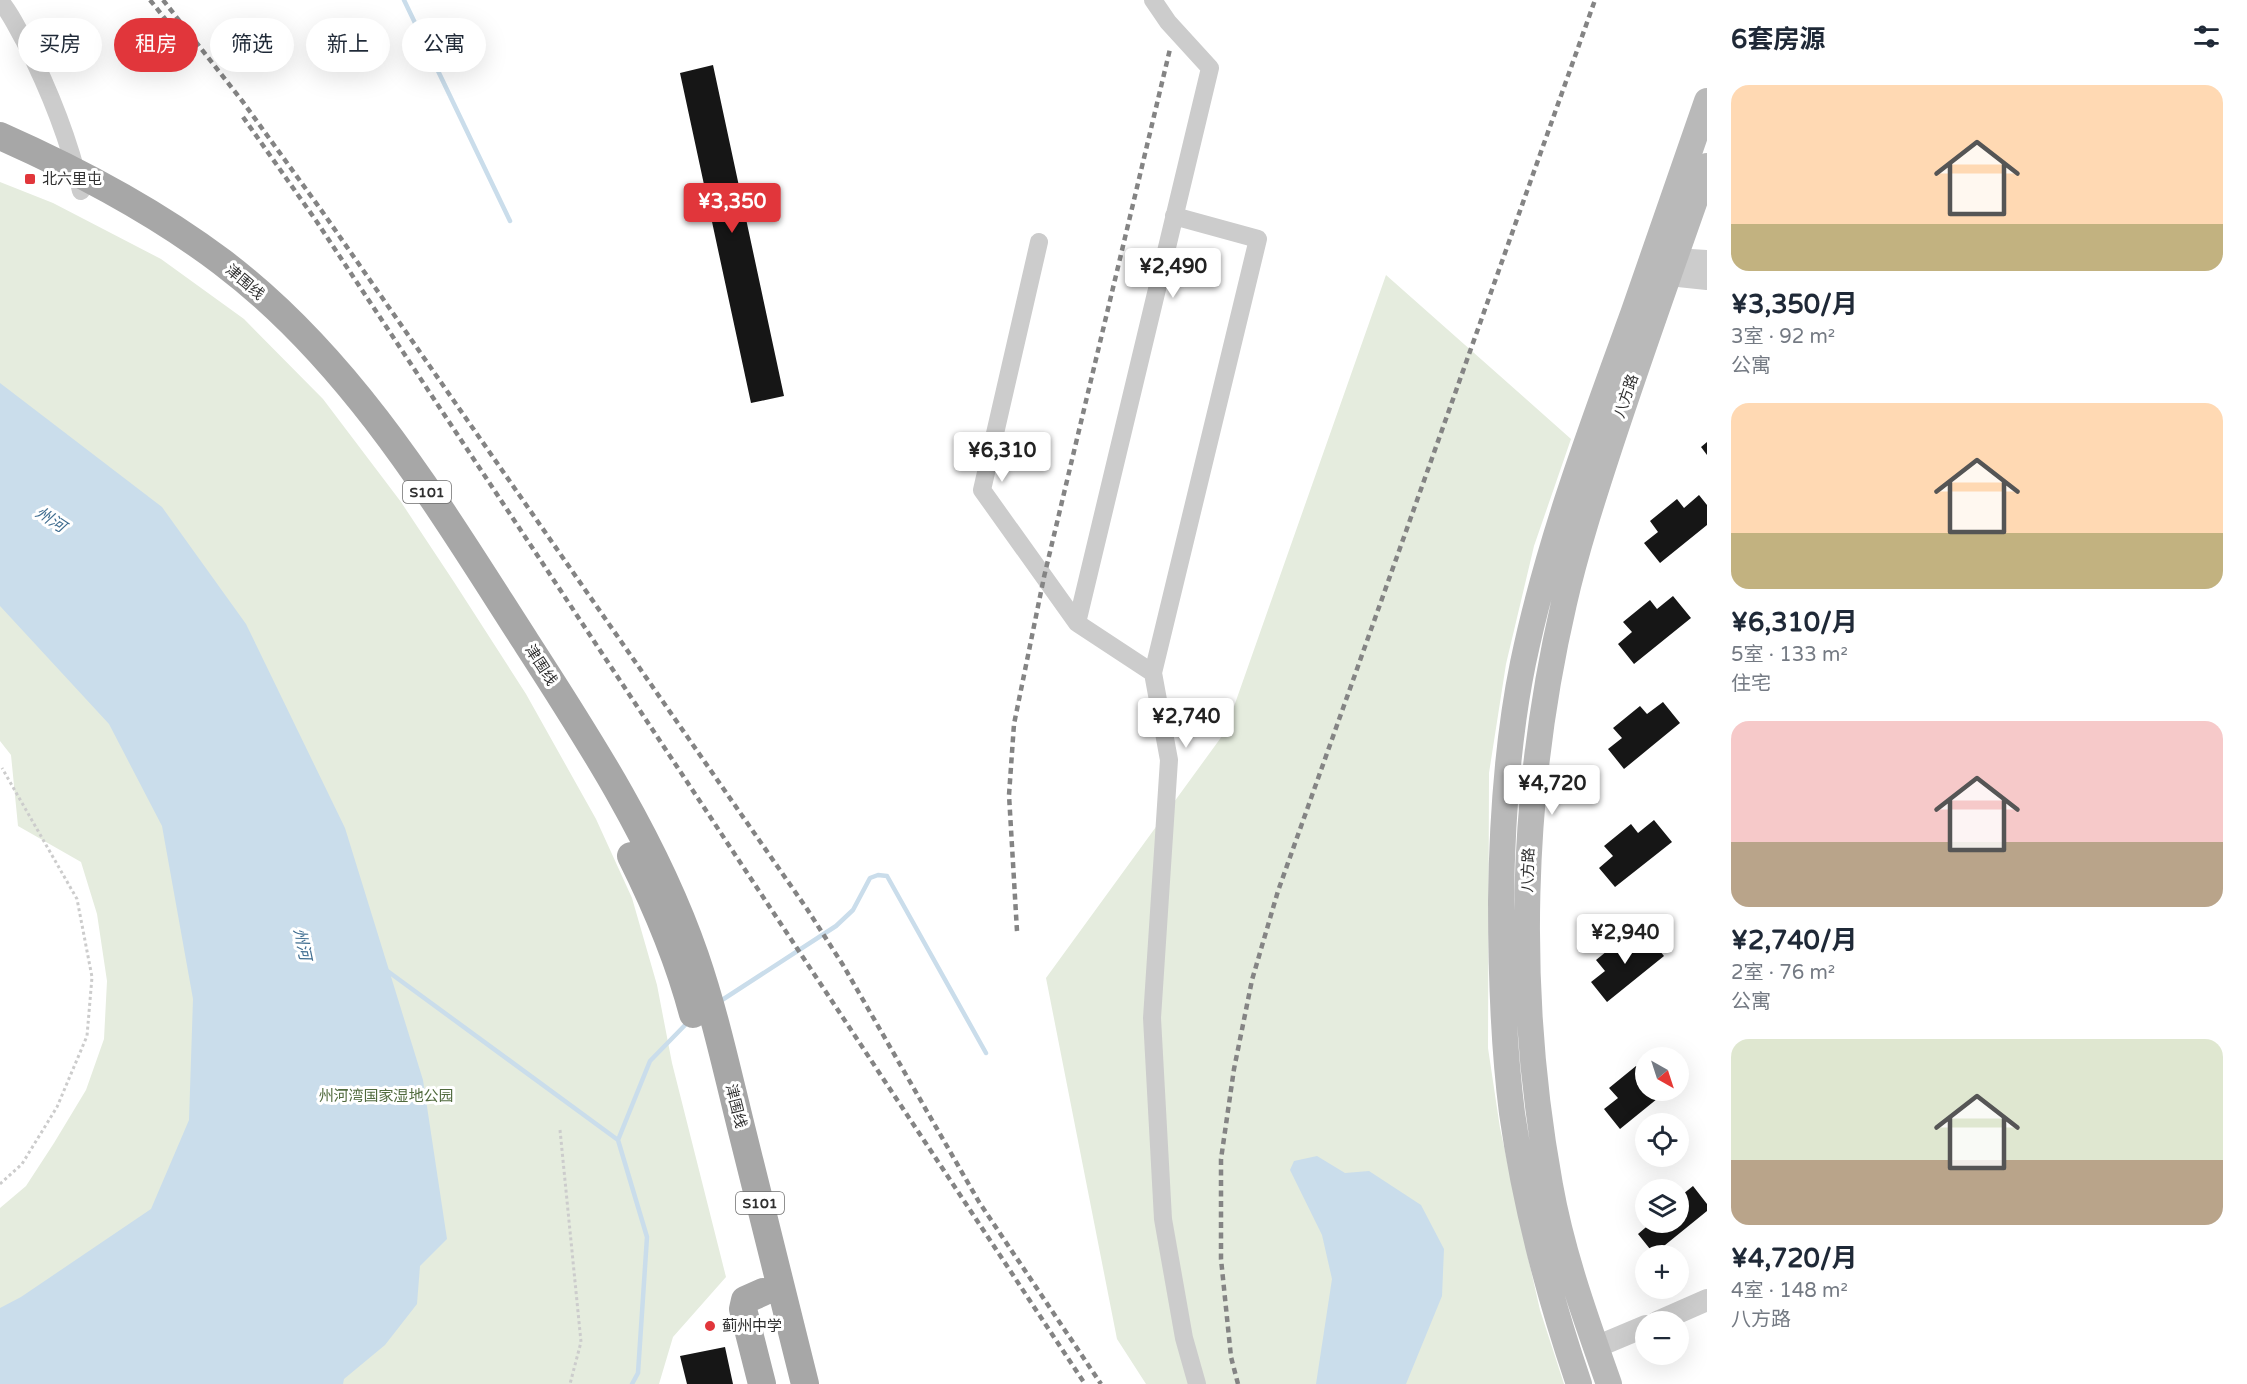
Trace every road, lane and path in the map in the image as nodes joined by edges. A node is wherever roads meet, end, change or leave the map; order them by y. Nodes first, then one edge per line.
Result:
1 (1153, 0) edge
2 (0, 1) edge
3 (1707, 101) edge
4 (0, 136) edge
5 (0, 154) edge
6 (1707, 166) edge
7 (78, 181) junction
8 (1174, 216) junction
9 (1039, 242) dead end
10 (1707, 261) edge
11 (1662, 264) junction
12 (1707, 279) edge
13 (1077, 623) junction
14 (1153, 673) junction
15 (2, 768) dead end
16 (706, 1028) junction
17 (560, 1130) dead end
18 (0, 1184) edge
19 (763, 1292) junction
20 (1707, 1300) edge
21 (1682, 1311) edge
22 (1635, 1331) edge
23 (1596, 1347) junction
24 (570, 1384) edge
25 (762, 1384) edge
26 (785, 1384) edge
27 (805, 1384) edge
28 (1197, 1384) edge
29 (1579, 1384) edge
30 (1609, 1384) edge

1 - 8 street
2 - 7 street
3 - 11 main road
4 - 7 main road, 津围线 / S101
5 - 7 main road, 津围线 / S101
6 - 11 main road
7 - 16 main road, 津围线 / S101
8 - 13 street
8 - 14 street
9 - 13 street
10 - 11 street
11 - 12 street
11 - 23 main road, 八方路
11 - 29 main road, 八方路
13 - 14 street
14 - 28 street
15 - 18 path
16 - 19 main road, 津围线 / S101
16 - 27 main road, 津围线 / S101
17 - 24 path
19 - 25 main road
19 - 26 main road, 津围线 / S101
20 - 21 street
22 - 23 street
23 - 30 main road, 八方路

